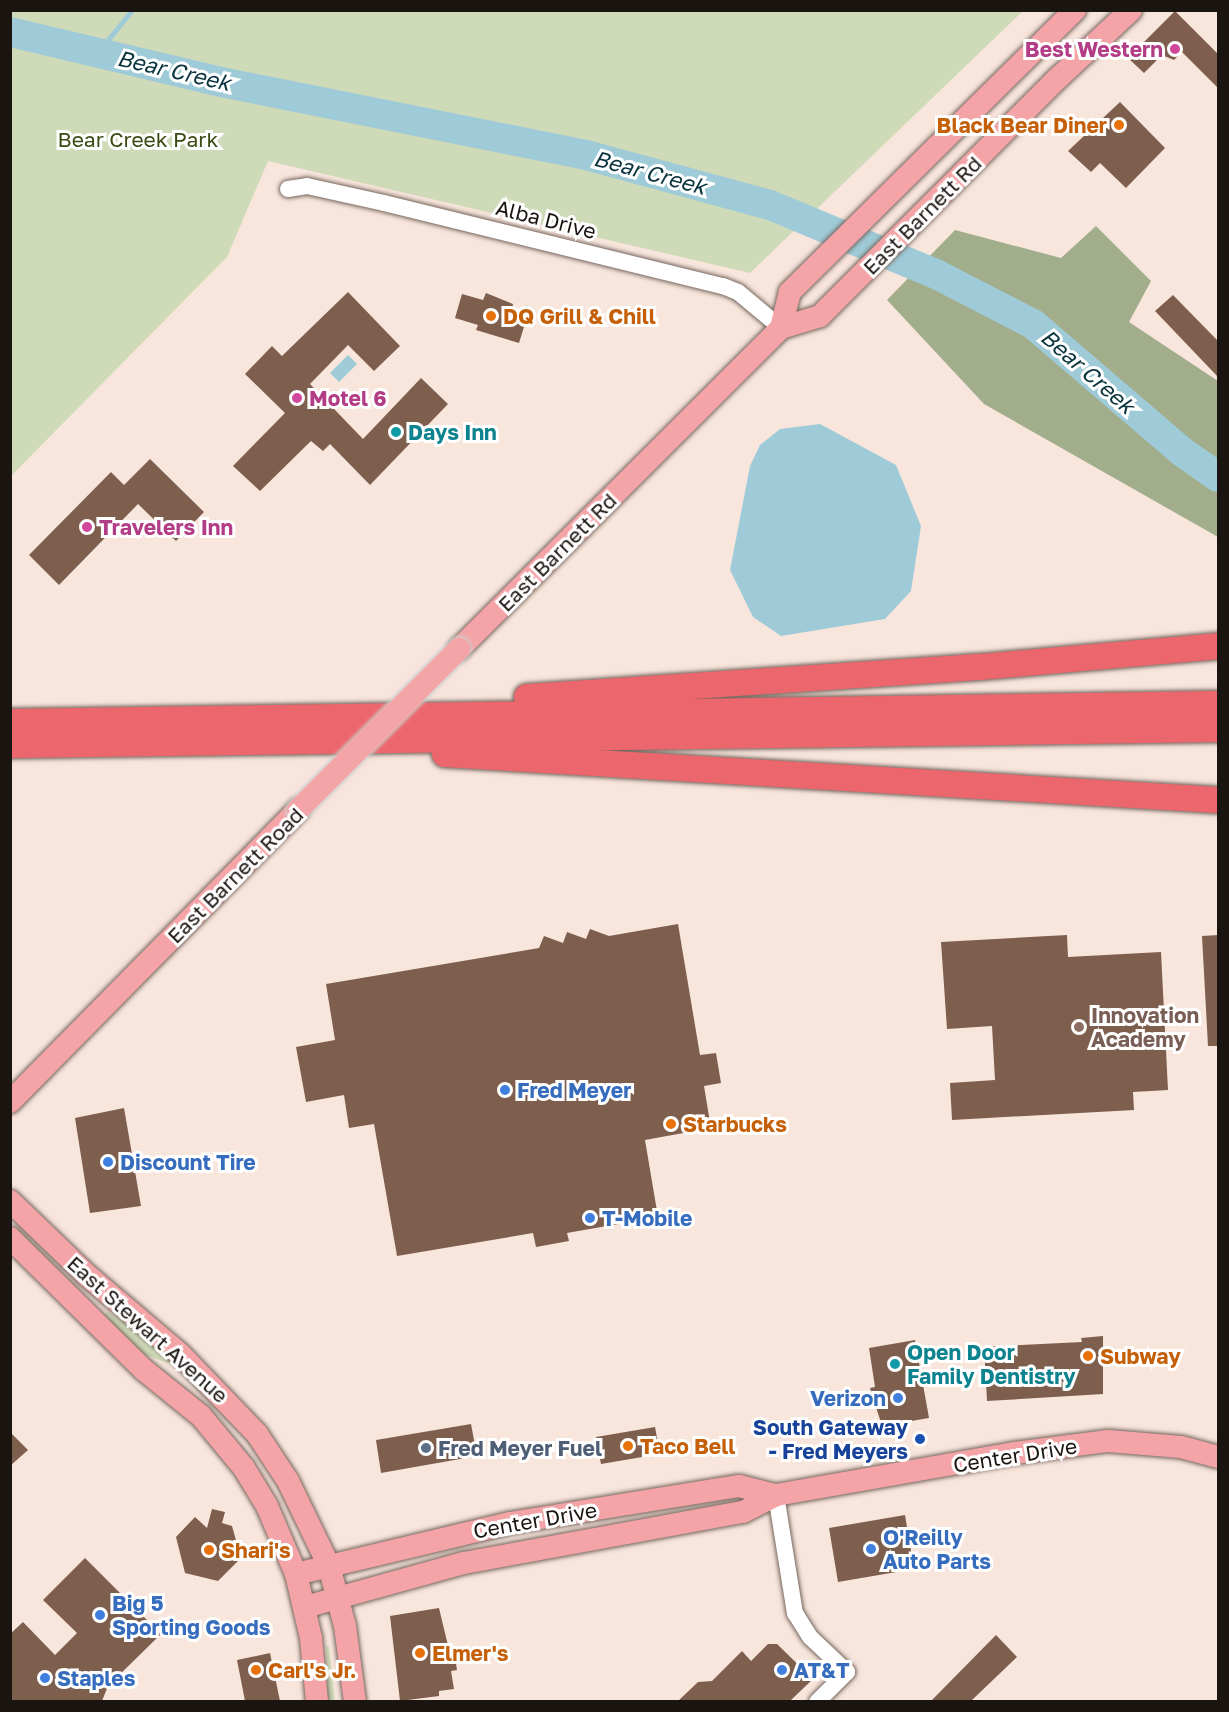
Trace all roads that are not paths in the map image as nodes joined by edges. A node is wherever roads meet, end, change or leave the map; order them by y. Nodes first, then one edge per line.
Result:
1 (1075, 10) edge
2 (1131, 10) edge
3 (288, 189) dead end
4 (781, 328) junction
5 (1207, 647) edge
6 (459, 649) joint
7 (1218, 704) edge
8 (341, 716) junction
9 (10, 722) edge
10 (1218, 729) edge
11 (314, 743) junction
12 (10, 745) edge
13 (1218, 800) edge
14 (10, 1102) edge
15 (10, 1201) edge
16 (10, 1238) edge
17 (1218, 1457) edge
18 (776, 1495) junction
19 (329, 1566) junction
20 (296, 1574) junction
21 (338, 1597) junction
22 (305, 1607) junction
23 (317, 1701) edge
24 (355, 1701) edge
25 (817, 1701) edge

1 - 4 main road, East Barnett Rd
2 - 4 main road, East Barnett Rd
3 - 4 street, Alba Drive
4 - 6 main road, East Barnett Rd
5 - 8 highway
6 - 14 main road, East Barnett Road, bridge
7 - 8 highway
8 - 9 highway
10 - 11 highway
11 - 12 highway
11 - 13 highway
15 - 19 main road, East Stewart Avenue
16 - 20 main road, East Stewart Avenue
17 - 18 main road, Center Drive
18 - 19 main road, Center Drive
18 - 21 main road, Center Drive
18 - 25 street
19 - 20 main road, Center Drive
19 - 21 main road, East Stewart Avenue
20 - 22 main road, East Stewart Avenue
21 - 22 main road, Center Drive
21 - 24 main road, East Stewart Avenue
22 - 23 main road, East Stewart Avenue

